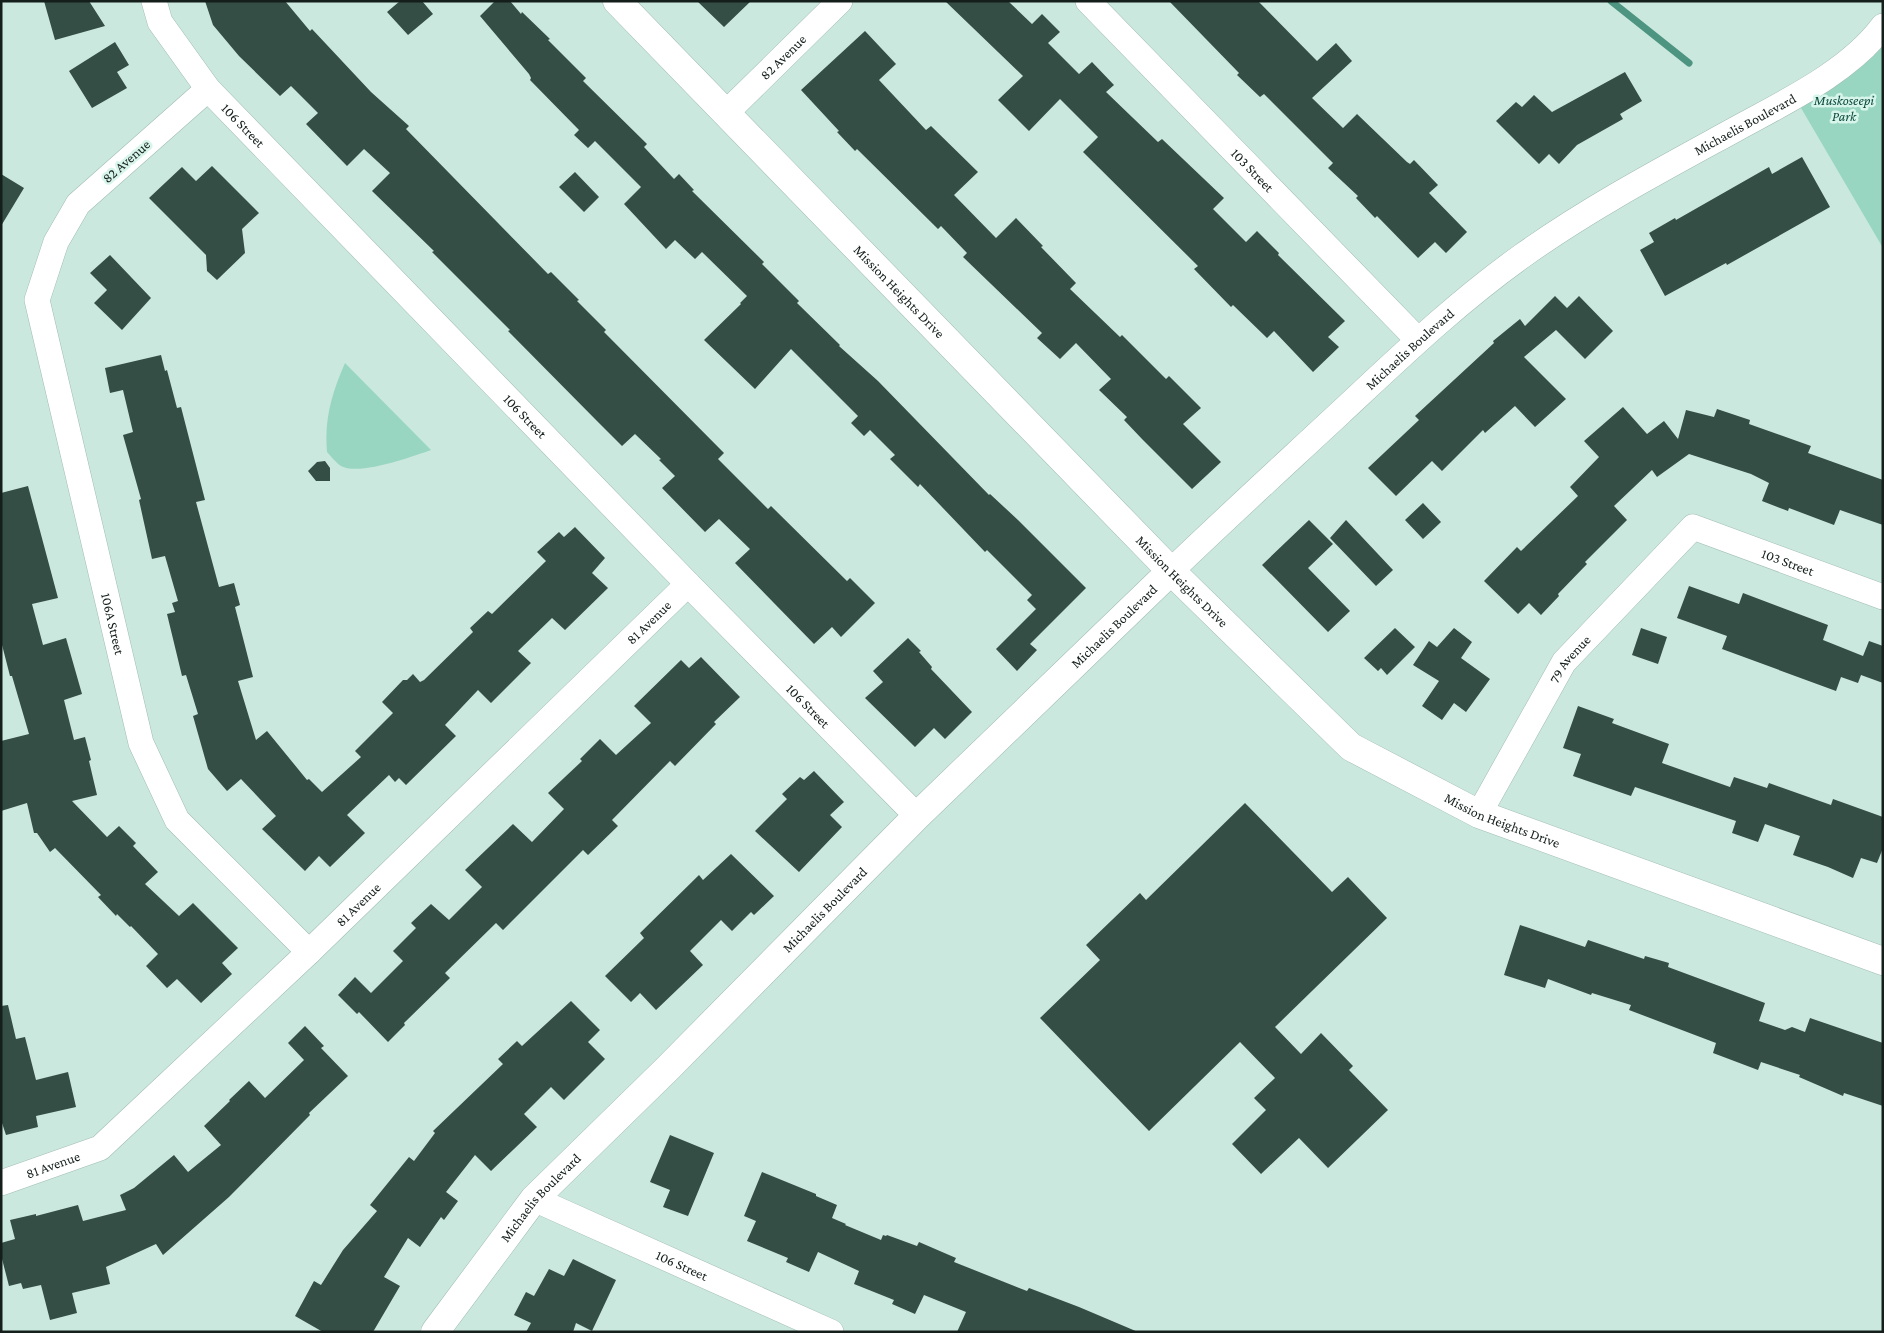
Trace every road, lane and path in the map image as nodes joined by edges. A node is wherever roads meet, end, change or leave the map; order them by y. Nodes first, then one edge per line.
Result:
1 (154, 1) edge
2 (617, 1) edge
3 (840, 1) edge
4 (1088, 1) edge
5 (1883, 26) edge
6 (208, 89) junction
7 (726, 113) junction
8 (56, 242) joint
9 (1418, 340) junction
10 (1693, 527) joint
11 (1171, 571) junction
12 (688, 584) junction
13 (1883, 597) edge
14 (1479, 814) junction
15 (917, 816) junction
16 (309, 952) junction
17 (1883, 961) edge
18 (1, 1183) edge
19 (534, 1199) junction
20 (435, 1332) edge
21 (831, 1332) edge

1 - 6 street, 106 Street
2 - 7 street, Mission Heights Drive
3 - 7 street, 82 Avenue
4 - 9 street, 103 Street
5 - 9 street, Michaelis Boulevard
6 - 8 street, 82 Avenue
6 - 12 street, 106 Street
7 - 11 street, Mission Heights Drive
8 - 16 street, 106A Street
9 - 11 street, Michaelis Boulevard
10 - 13 street, 103 Street
10 - 14 street, 79 Avenue
11 - 14 street, Mission Heights Drive
11 - 15 street, Michaelis Boulevard
12 - 15 street, 106 Street
12 - 16 street, 81 Avenue
14 - 17 street, Mission Heights Drive
15 - 19 street, Michaelis Boulevard
16 - 18 street, 81 Avenue
19 - 20 street, Michaelis Boulevard
19 - 21 street, 106 Street

